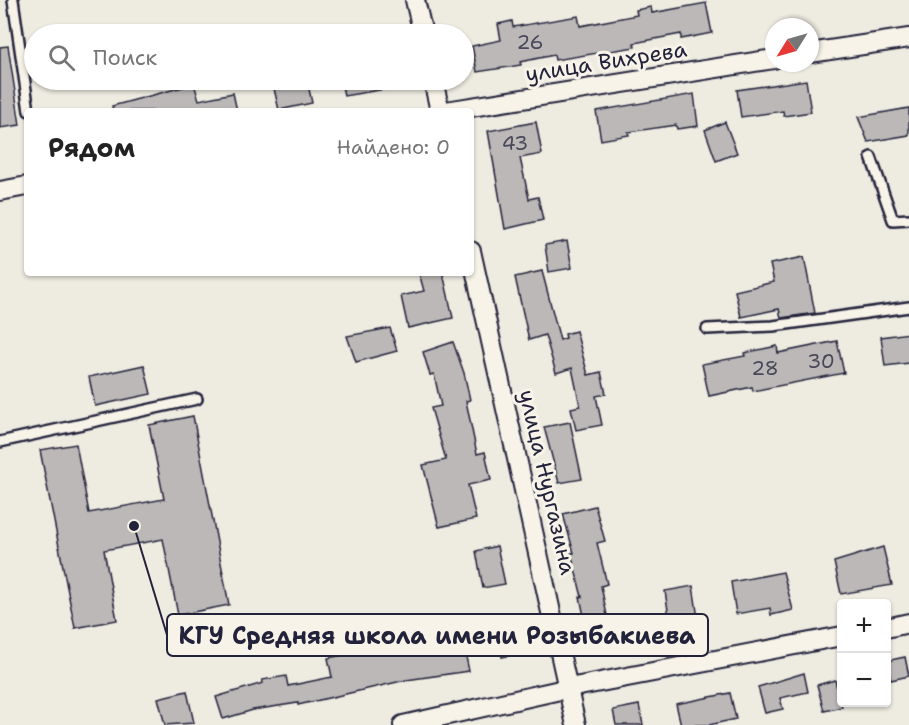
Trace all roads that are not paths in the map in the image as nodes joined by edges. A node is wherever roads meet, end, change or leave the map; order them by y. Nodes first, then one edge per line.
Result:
1 (13, 0) edge
2 (415, 0) edge
3 (421, 24) edge
4 (909, 38) edge
5 (819, 53) edge
6 (765, 60) edge
7 (24, 76) edge
8 (26, 90) edge
9 (435, 90) edge
10 (29, 108) edge
11 (439, 108) edge
12 (465, 108) edge
13 (871, 157) dead end
14 (24, 187) edge
15 (0, 191) edge
16 (909, 219) edge
17 (474, 264) edge
18 (909, 307) edge
19 (706, 329) dead end
20 (197, 399) dead end
21 (0, 442) edge
22 (909, 623) edge
23 (891, 627) edge
24 (837, 637) edge
25 (569, 688) junction
26 (403, 725) edge
27 (576, 725) edge

1 - 7 lane
2 - 3 street
4 - 5 street
6 - 12 street, улица Вихрева
8 - 10 lane
9 - 11 street
13 - 16 lane
14 - 15 street
17 - 25 street, улица Нургазина
18 - 19 lane
20 - 21 lane
22 - 23 street
24 - 25 street
25 - 26 street
25 - 27 street, улица Нургазина

